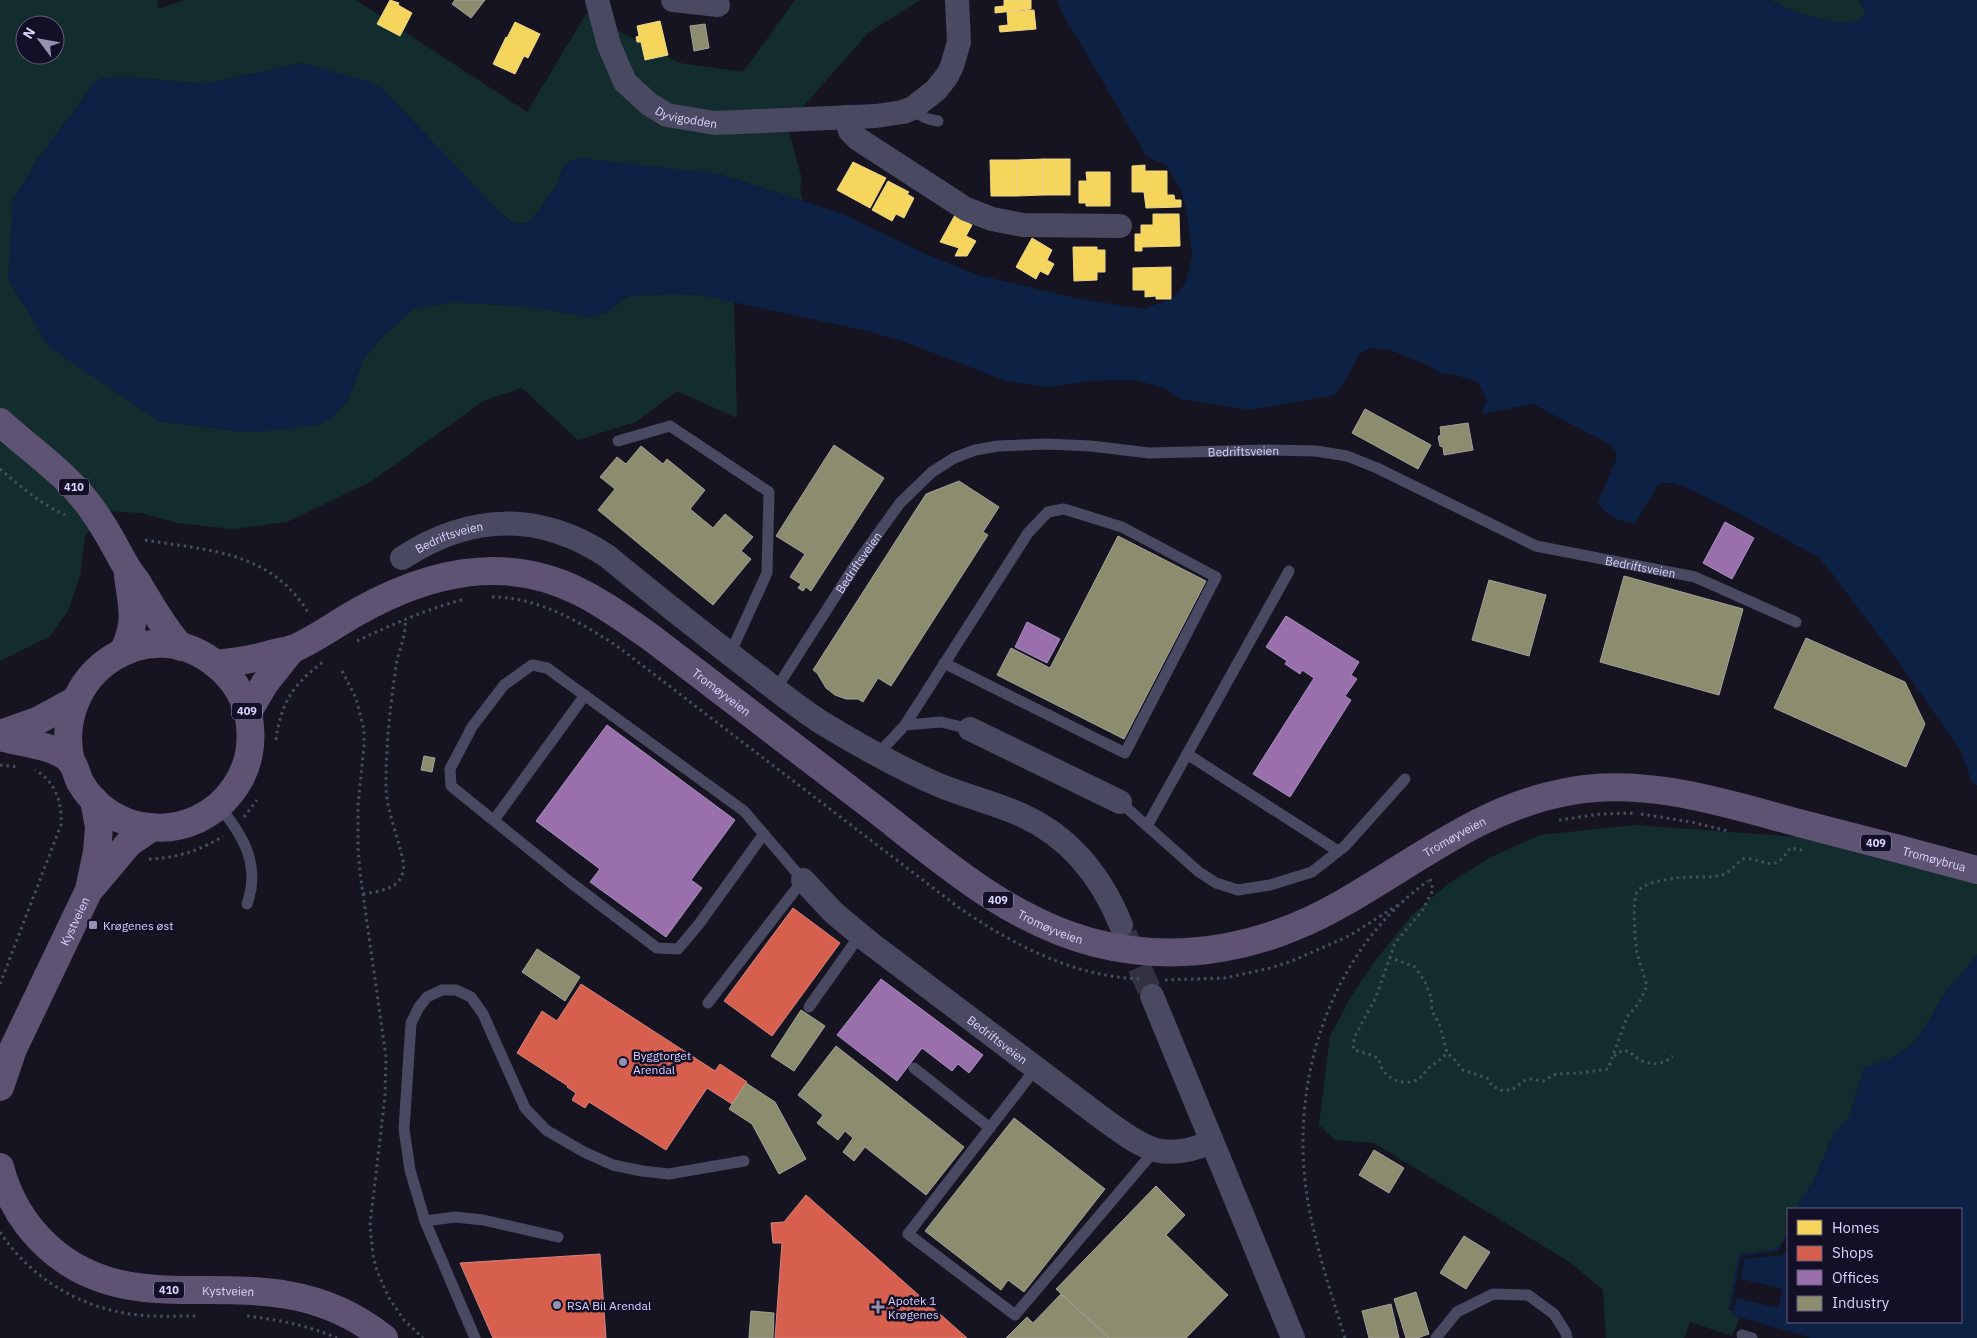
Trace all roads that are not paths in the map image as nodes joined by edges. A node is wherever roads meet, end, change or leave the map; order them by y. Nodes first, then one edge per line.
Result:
1 (597, 0) edge
2 (673, 0) edge
3 (957, 0) edge
4 (718, 5) dead end
5 (913, 108) junction
6 (846, 117) junction
7 (938, 121) dead end
8 (1120, 226) dead end
9 (0, 422) edge
10 (618, 441) dead end
11 (402, 558) dead end
12 (127, 569) junction
13 (1289, 571) dead end
14 (1796, 622) dead end
15 (181, 647) junction
16 (292, 649) junction
17 (123, 652) junction
18 (730, 654) junction
19 (944, 663) junction
20 (215, 664) junction
21 (776, 690) junction
22 (585, 695) junction
23 (76, 700) junction
24 (248, 712) junction
25 (905, 725) junction
26 (970, 730) joint
27 (0, 736) edge
28 (1187, 754) junction
29 (877, 755) junction
30 (71, 762) junction
31 (1405, 779) dead end
32 (94, 800) junction
33 (1120, 802) joint
34 (219, 806) junction
35 (1775, 816) joint
36 (494, 820) junction
37 (1147, 826) junction
38 (151, 828) junction
39 (763, 835) junction
40 (1338, 851) junction
41 (1977, 870) edge
42 (803, 880) junction
43 (89, 890) junction
44 (247, 904) dead end
45 (1121, 925) tunnel mouth
46 (860, 934) junction
47 (1152, 996) tunnel mouth
48 (708, 1003) dead end
49 (809, 1007) dead end
50 (914, 1068) dead end
51 (1036, 1068) junction
52 (0, 1087) edge
53 (990, 1128) junction
54 (1211, 1142) junction
55 (1155, 1150) junction
56 (744, 1161) dead end
57 (0, 1167) edge
58 (425, 1221) junction
59 (558, 1237) dead end
60 (384, 1338) edge
61 (475, 1338) edge
62 (1293, 1338) edge
63 (1436, 1338) edge
64 (1567, 1338) edge

1 - 6 street, Dyvigodden
2 - 4 street
3 - 5 street, Dyvigodden
5 - 6 street, Dyvigodden
5 - 7 lane
6 - 8 street
9 - 12 main road, 410
10 - 18 lane
11 - 18 street, Bedriftsveien
12 - 15 main road, 410
12 - 17 main road, 410
13 - 28 lane
14 - 21 lane, Bedriftsveien
15 - 17 main road, 409
15 - 20 main road, 409
16 - 20 main road, Tromøyveien / 409
16 - 24 main road, Tromøyveien / 409
16 - 35 main road, Tromøyveien / 409
17 - 23 main road, 409
18 - 21 street, Bedriftsveien
19 - 19 lane
19 - 25 lane
20 - 24 main road, 409
21 - 29 street, Bedriftsveien
22 - 36 lane
22 - 36 lane
22 - 39 lane
23 - 27 main road, 409
23 - 30 main road, 409
24 - 34 main road, 409
25 - 26 lane
25 - 29 lane
26 - 33 street
27 - 30 main road, 409
28 - 37 lane
28 - 40 lane
29 - 45 street, Bedriftsveien
30 - 32 main road, 409
31 - 40 lane
32 - 38 main road, 409
32 - 43 main road, Kystveien
33 - 37 lane
34 - 38 main road, 409
34 - 44 lane
35 - 41 main road, Tromøybrua / 409
36 - 39 lane
37 - 40 lane
38 - 43 main road, Kystveien
39 - 42 lane
42 - 46 street, Bedriftsveien
42 - 48 lane
43 - 52 main road, Kystveien
46 - 49 lane
46 - 51 street, Bedriftsveien
47 - 54 street
50 - 53 lane
51 - 53 lane
51 - 55 street, Bedriftsveien
53 - 55 lane
54 - 55 street, Bedriftsveien
54 - 62 street
56 - 58 lane
57 - 60 main road, Kystveien / 410
58 - 59 lane
58 - 61 lane
63 - 64 lane

